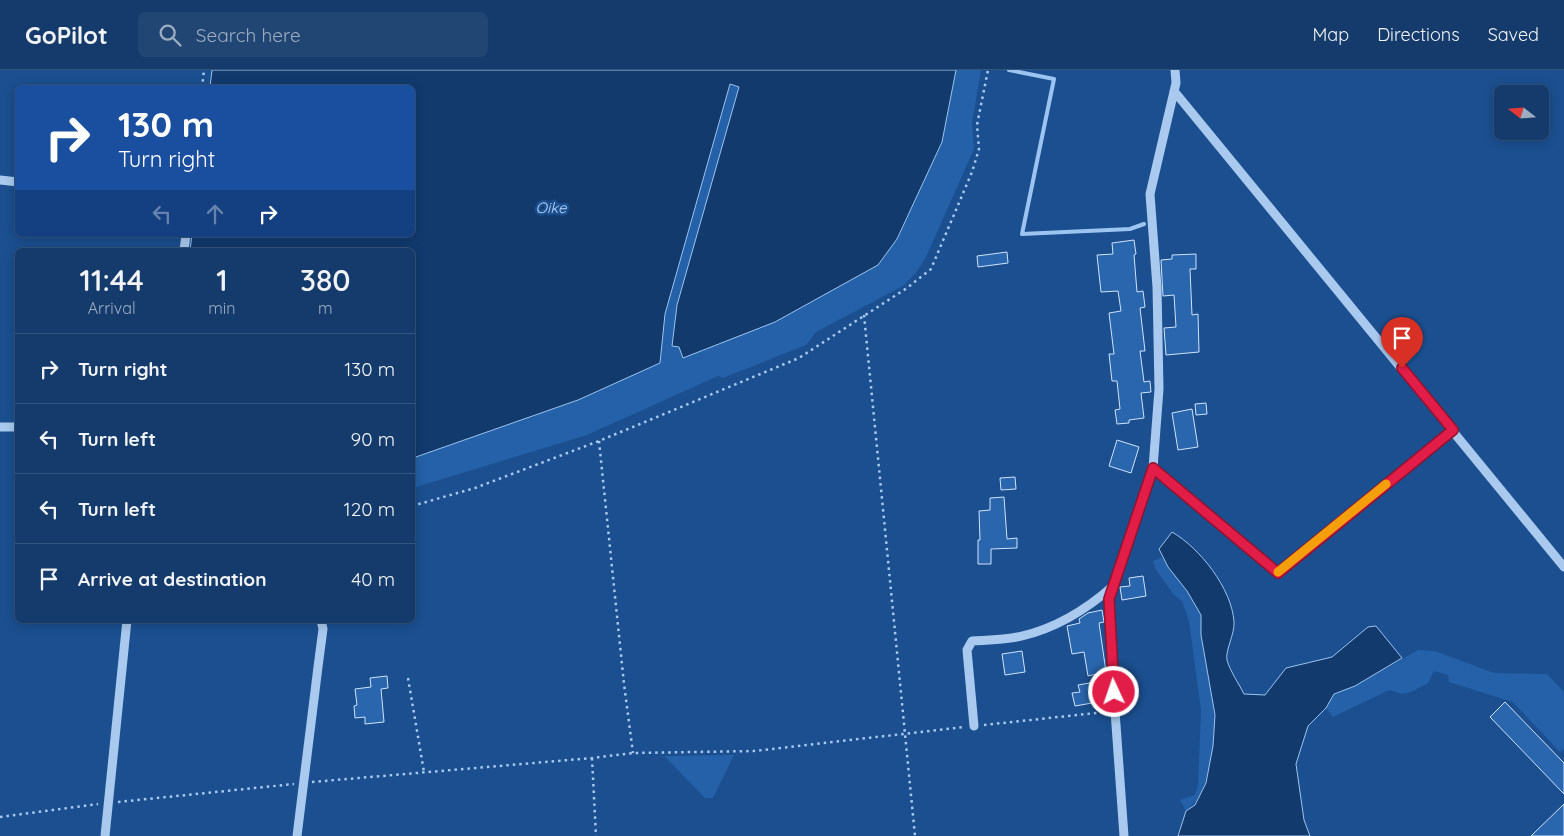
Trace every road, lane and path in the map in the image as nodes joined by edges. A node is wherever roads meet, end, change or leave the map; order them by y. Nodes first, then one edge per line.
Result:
1 (204, 70) edge
2 (988, 70) edge
3 (1175, 70) edge
4 (202, 85) edge
5 (1174, 91) junction
6 (0, 180) edge
7 (15, 182) edge
8 (864, 315) junction
9 (0, 427) edge
10 (15, 427) edge
11 (1453, 430) junction
12 (599, 441) junction
13 (1153, 468) junction
14 (415, 505) edge
15 (1564, 567) edge
16 (1113, 586) junction
17 (128, 623) edge
18 (322, 623) edge
19 (408, 678) dead end
20 (1115, 711) junction
21 (974, 726) junction
22 (906, 735) junction
23 (633, 752) junction
24 (592, 758) junction
25 (424, 772) junction
26 (302, 783) junction
27 (109, 803) junction
28 (0, 816) edge
29 (105, 836) edge
30 (297, 836) edge
31 (596, 836) edge
32 (915, 836) edge
33 (1124, 836) edge

1 - 4 path
2 - 8 path
3 - 5 street
5 - 11 street
5 - 13 street
6 - 7 street
8 - 12 path
8 - 22 path
9 - 10 street
11 - 13 street
11 - 15 street
12 - 14 path
12 - 23 path
13 - 16 street
16 - 20 street
16 - 21 street
17 - 27 street
18 - 26 street
19 - 25 path
20 - 21 path
20 - 33 street
21 - 22 path
22 - 23 path
22 - 32 path
23 - 24 path
24 - 25 path
24 - 31 path
25 - 26 path
26 - 27 path
26 - 30 street
27 - 28 path
27 - 29 street

